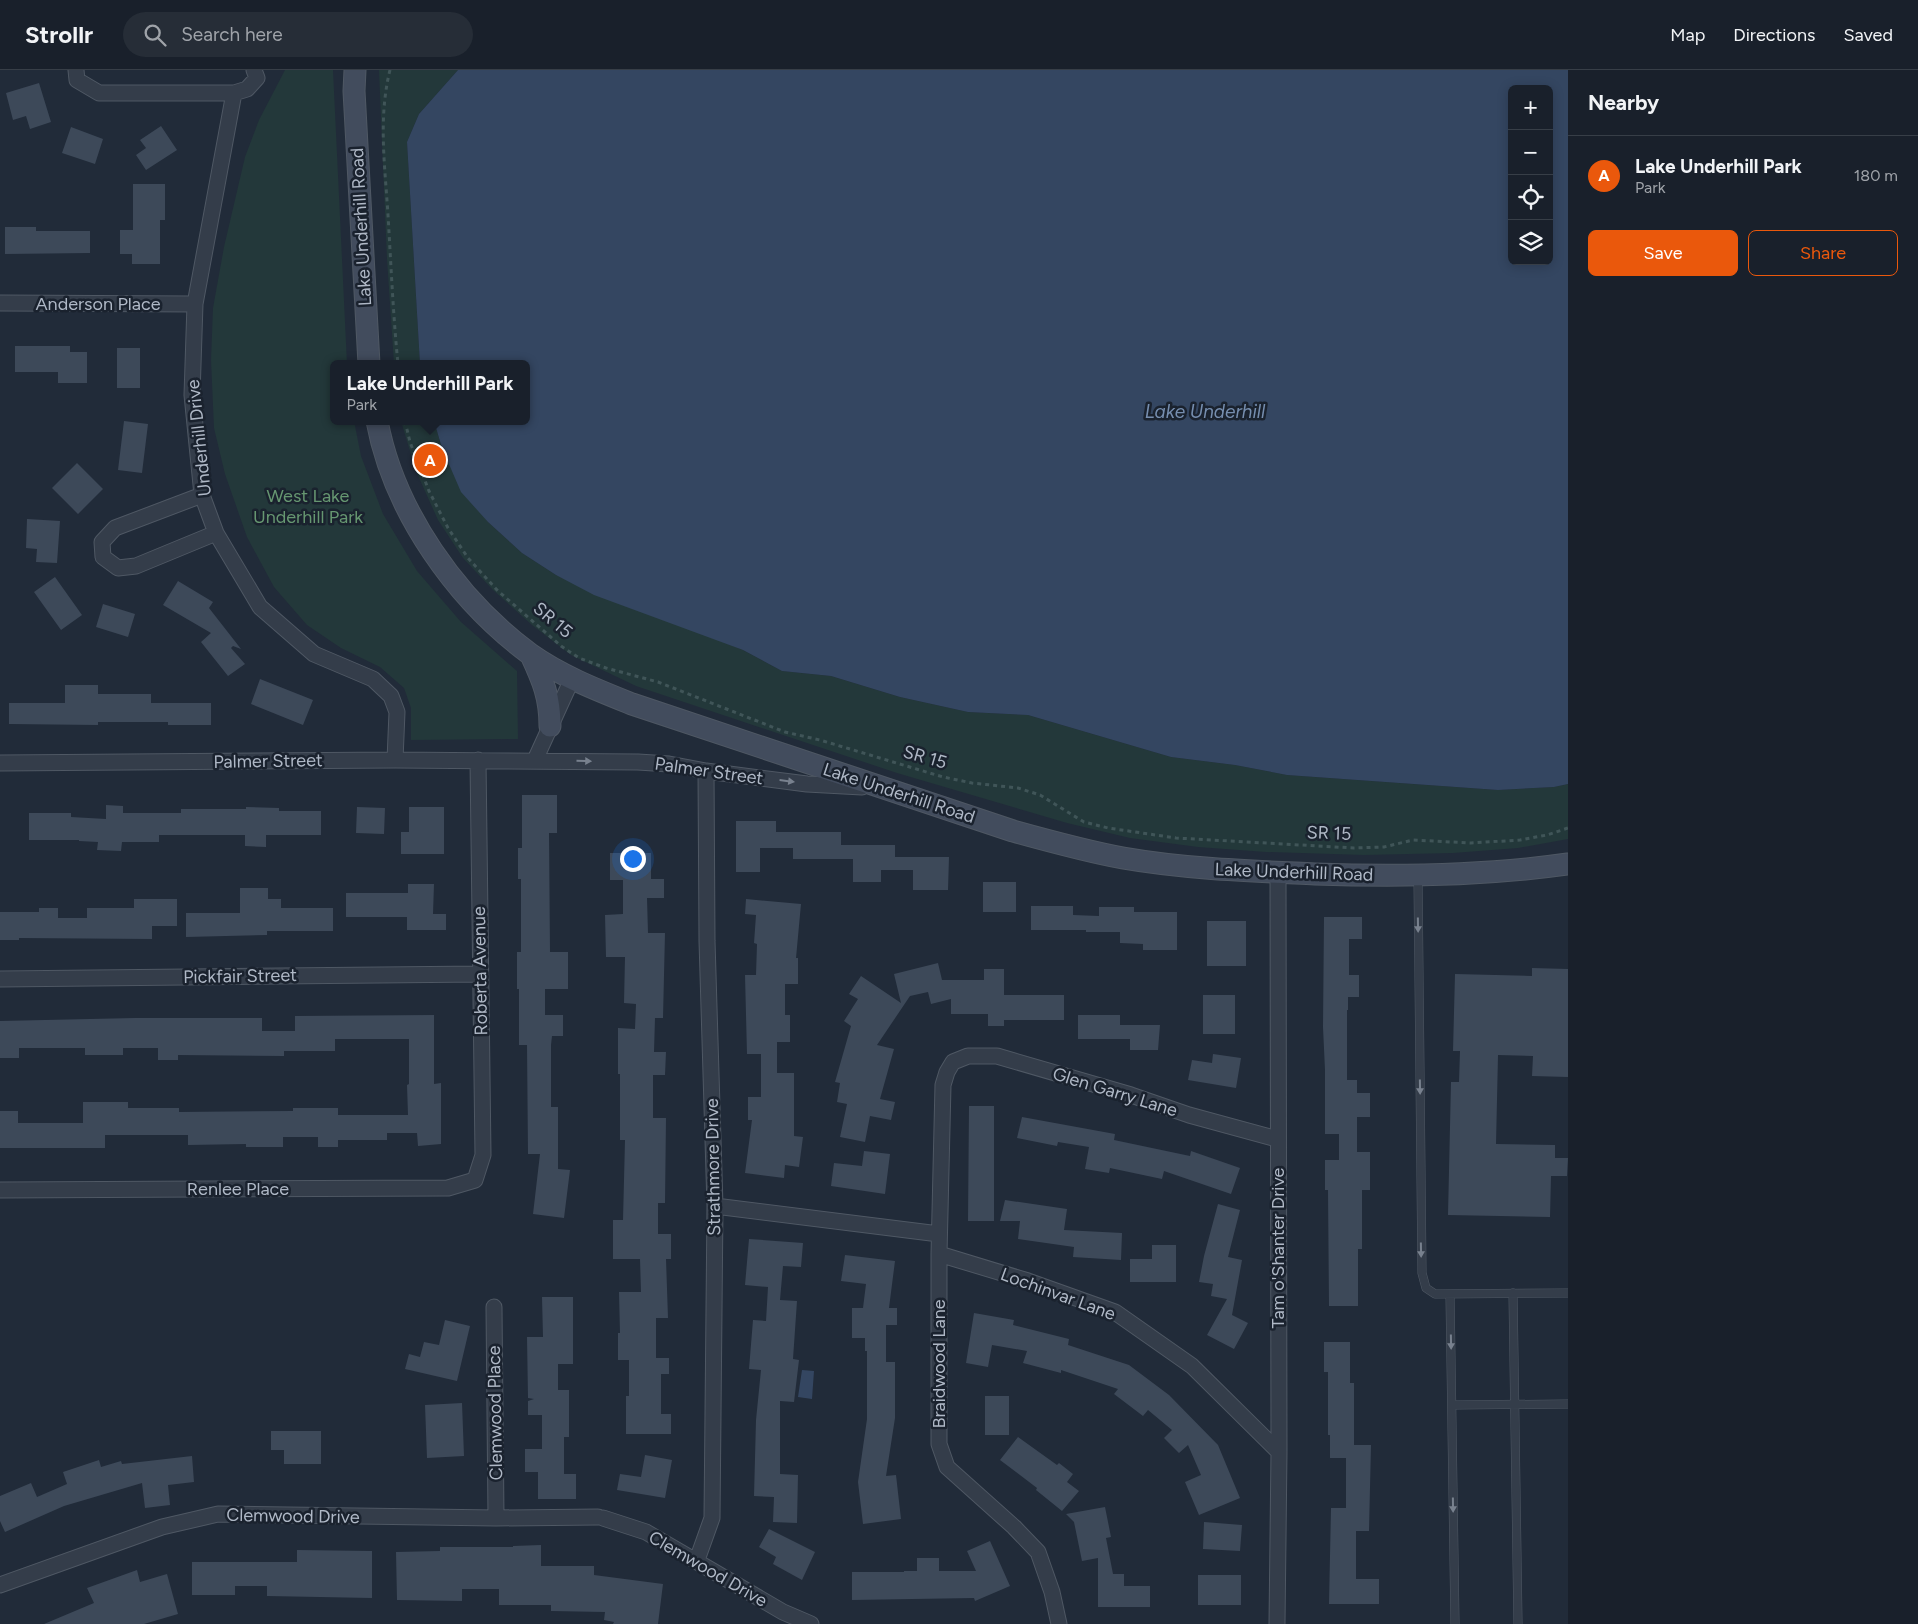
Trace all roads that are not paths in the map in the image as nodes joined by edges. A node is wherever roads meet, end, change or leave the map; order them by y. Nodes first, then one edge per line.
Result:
1 (76, 70) edge
2 (254, 70) edge
3 (349, 70) edge
4 (354, 80) edge
5 (234, 93) junction
6 (0, 303) edge
7 (195, 304) junction
8 (369, 360) edge
9 (378, 425) edge
10 (202, 495) junction
11 (216, 533) junction
12 (531, 655) junction
13 (572, 678) junction
14 (550, 726) junction
15 (395, 760) junction
16 (478, 760) junction
17 (535, 760) junction
18 (0, 763) edge
19 (706, 771) junction
20 (883, 788) junction
21 (1568, 864) edge
22 (1278, 872) junction
23 (1418, 876) junction
24 (480, 974) junction
25 (0, 979) edge
26 (953, 1062) joint
27 (1277, 1138) junction
28 (475, 1180) joint
29 (0, 1190) edge
30 (715, 1206) junction
31 (939, 1234) junction
32 (939, 1254) junction
33 (1513, 1293) junction
34 (1568, 1293) edge
35 (1450, 1294) junction
36 (494, 1307) dead end
37 (1452, 1404) junction
38 (1515, 1404) junction
39 (1568, 1404) edge
40 (1279, 1452) junction
41 (496, 1518) junction
42 (697, 1560) junction
43 (0, 1585) edge
44 (811, 1624) edge
45 (1059, 1624) edge
46 (1277, 1624) edge
47 (1455, 1624) edge
48 (1518, 1624) edge

1 - 5 street
2 - 5 street
3 - 4 main road, Lake Underhill Road
4 - 8 main road, Lake Underhill Road
5 - 7 street, Underhill Drive
6 - 7 street, Anderson Place
7 - 10 street, Underhill Drive
9 - 12 main road, Lake Underhill Road
10 - 11 street, Underhill Drive
10 - 11 street
11 - 15 street, Underhill Drive
12 - 13 main road, Lake Underhill Road
12 - 14 main road
13 - 14 street
13 - 20 main road, Lake Underhill Road
14 - 17 street
15 - 16 street, Palmer Street
15 - 18 street, Palmer Street
16 - 17 street, Palmer Street
16 - 24 street, Roberta Avenue
17 -> 19 street, Palmer Street
19 -> 20 street, Palmer Street
19 - 30 street, Strathmore Drive
20 - 22 main road, Lake Underhill Road
21 - 23 main road, Lake Underhill Road
22 - 23 main road, Lake Underhill Road
22 - 27 street, Tam o'Shanter Drive
23 -> 35 lane
24 - 25 street, Pickfair Street
24 - 28 street, Roberta Avenue
26 - 27 street, Glen Garry Lane
26 - 31 street, Braidwood Lane
27 - 40 street, Tam o'Shanter Drive
28 - 29 street, Renlee Place
30 - 31 street
30 - 42 street, Strathmore Drive
31 - 32 street, Braidwood Lane
32 - 40 street, Lochinvar Lane
32 - 45 street, Braidwood Lane
33 - 34 lane
33 - 35 lane
33 - 38 lane
35 -> 37 lane
36 - 41 street, Clemwood Place
37 - 38 lane
37 -> 47 lane
38 - 39 lane
38 - 48 lane
40 - 46 street, Tam o'Shanter Drive
41 - 42 street, Clemwood Drive
41 - 43 street, Clemwood Drive
42 - 44 street, Clemwood Drive

